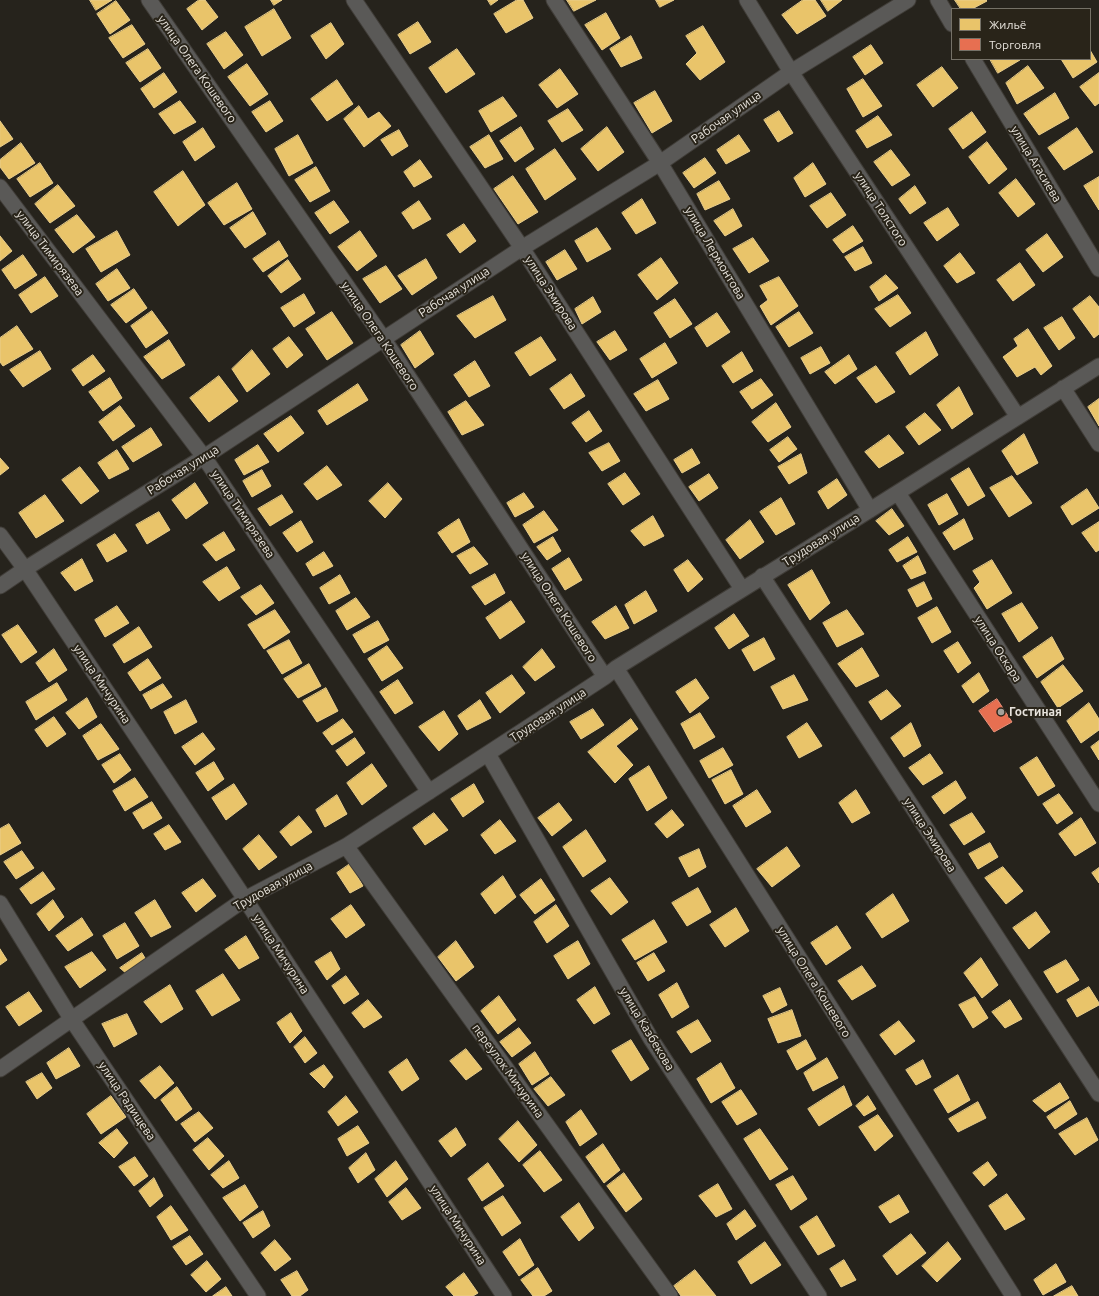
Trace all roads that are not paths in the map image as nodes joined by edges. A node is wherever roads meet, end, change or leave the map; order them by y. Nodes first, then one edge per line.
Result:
1 (149, 0) edge
2 (354, 0) edge
3 (554, 0) edge
4 (747, 0) edge
5 (908, 0) edge
6 (938, 0) edge
7 (951, 22) edge
8 (974, 60) edge
9 (791, 72) junction
10 (660, 163) junction
11 (0, 187) edge
12 (522, 248) junction
13 (1099, 269) edge
14 (383, 338) junction
15 (1099, 366) edge
16 (1063, 388) junction
17 (1018, 417) junction
18 (1099, 444) edge
19 (204, 457) junction
20 (898, 493) junction
21 (870, 510) junction
22 (0, 535) edge
23 (25, 569) junction
24 (762, 576) junction
25 (0, 586) edge
26 (742, 589) junction
27 (610, 673) junction
28 (488, 754) junction
29 (430, 792) junction
30 (1099, 804) edge
31 (346, 846) junction
32 (245, 899) junction
33 (0, 904) edge
34 (72, 1020) junction
35 (0, 1069) edge
36 (1099, 1094) edge
37 (258, 1296) edge
38 (504, 1296) edge
39 (670, 1296) edge
40 (819, 1296) edge
41 (1013, 1296) edge

1 - 14 street, улица Олега Кошевого
2 - 12 street, улица Эмирова
3 - 10 street, улица Лермонтова
4 - 9 street, улица Толстого
5 - 9 street, Рабочая улица
6 - 7 street
8 - 13 street, улица Агасиева
9 - 10 street, Рабочая улица
9 - 17 street, улица Толстого
10 - 12 street, Рабочая улица
10 - 21 street, улица Лермонтова
11 - 19 street, улица Тимирязева
12 - 14 street, Рабочая улица
12 - 26 street, улица Эмирова
14 - 19 street, Рабочая улица
14 - 27 street, улица Олега Кошевого
15 - 16 street, Трудовая улица
16 - 17 street, Трудовая улица
16 - 18 street
17 - 20 street, Трудовая улица
19 - 23 street, Рабочая улица
19 - 29 street, улица Тимирязева
20 - 21 street, Трудовая улица
20 - 30 street, улица Оскара
21 - 24 street, Трудовая улица
22 - 23 street, улица Мичурина
23 - 25 street, Рабочая улица
23 - 32 street, улица Мичурина
24 - 26 street, Трудовая улица
24 - 36 street, улица Эмирова
26 - 27 street, Трудовая улица
27 - 28 street, Трудовая улица
27 - 41 street, улица Олега Кошевого
28 - 29 street, Трудовая улица
28 - 40 street, улица Казбекова
29 - 31 street, Трудовая улица
31 - 32 street, Трудовая улица
31 - 39 street, переулок Мичурина
32 - 34 street, Трудовая улица
32 - 38 street, улица Мичурина
33 - 34 street, улица Радищева
34 - 35 street, Трудовая улица
34 - 37 street, улица Радищева

